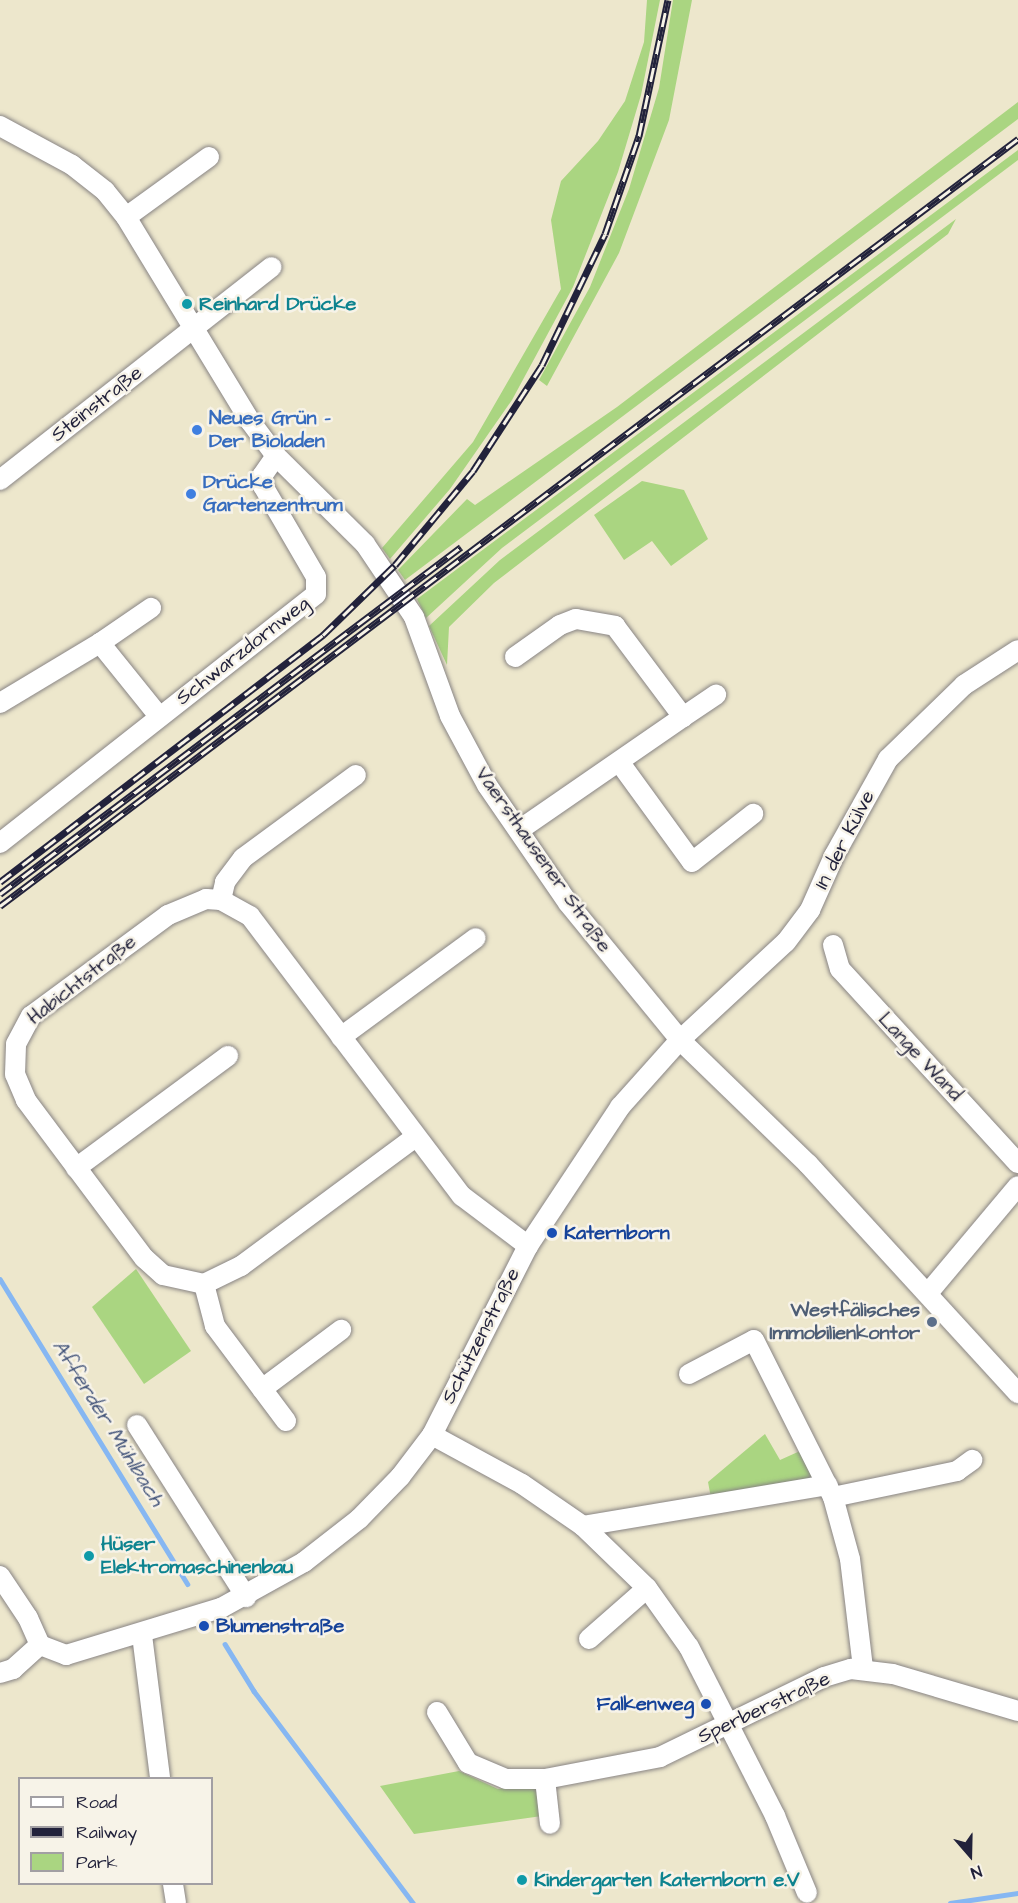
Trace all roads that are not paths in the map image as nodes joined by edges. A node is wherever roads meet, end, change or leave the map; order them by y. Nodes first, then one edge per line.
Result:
1 (0, 126) edge
2 (209, 157) dead end
3 (126, 217) junction
4 (272, 267) dead end
5 (193, 328) junction
6 (276, 456) junction
7 (0, 480) edge
8 (151, 608) dead end
9 (100, 643) junction
10 (1018, 650) edge
11 (515, 657) dead end
12 (716, 695) dead end
13 (0, 703) edge
14 (159, 716) junction
15 (683, 717) junction
16 (620, 763) junction
17 (356, 775) dead end
18 (753, 814) dead end
19 (519, 830) junction
20 (0, 843) edge
21 (221, 900) junction
22 (476, 938) dead end
23 (833, 945) dead end
24 (341, 1037) junction
25 (680, 1040) junction
26 (228, 1056) dead end
27 (414, 1138) junction
28 (1018, 1163) edge
29 (76, 1168) junction
30 (1018, 1186) edge
31 (528, 1246) junction
32 (204, 1284) junction
33 (929, 1292) junction
34 (341, 1330) dead end
35 (689, 1374) dead end
36 (262, 1389) junction
37 (1018, 1393) edge
38 (286, 1421) dead end
39 (137, 1425) dead end
40 (432, 1435) junction
41 (972, 1460) dead end
42 (831, 1491) junction
43 (583, 1526) junction
44 (0, 1576) edge
45 (647, 1588) junction
46 (246, 1597) junction
47 (142, 1635) junction
48 (589, 1639) dead end
49 (39, 1646) junction
50 (863, 1668) junction
51 (0, 1673) edge
52 (1018, 1711) edge
53 (437, 1712) dead end
54 (728, 1725) junction
55 (160, 1777) edge
56 (545, 1779) junction
57 (550, 1824) dead end
58 (173, 1885) edge
59 (807, 1893) dead end
60 (175, 1903) edge

1 - 3 street, Vaersthausener Straße
2 - 3 street
3 - 5 street, Vaersthausener Straße
4 - 5 street
5 - 6 street, Vaersthausener Straße
5 - 7 street, Steinstraße
6 - 14 street, Schwarzdornweg
6 - 19 street, Vaersthausener Straße
8 - 9 street
9 - 13 street
9 - 14 street, Schwarzdornweg
10 - 25 street, In der Külve
11 - 15 street
12 - 15 street
14 - 20 street, Schwarzdornweg
15 - 16 street
16 - 18 street
16 - 19 street
17 - 21 street
19 - 25 street, Vaersthausener Straße
21 - 24 street
21 - 29 street, Habichtstraße
22 - 24 street
23 - 28 street, Lange Wand
24 - 27 street
25 - 31 street, Schützenstraße
25 - 33 street, Vaersthausener Straße
26 - 29 street
27 - 31 street
27 - 32 street
29 - 32 street, Habichtstraße
30 - 33 street
31 - 40 street, Schützenstraße
32 - 36 street
33 - 37 street, Vaersthausener Straße
34 - 36 street
35 - 42 street
36 - 38 street
39 - 46 street
40 - 43 street
40 - 46 street, Schützenstraße
41 - 42 street
42 - 43 street
42 - 50 street
43 - 45 street
44 - 49 street
45 - 48 street
45 - 54 street
46 - 47 street, Schützenstraße
47 - 49 street, Schützenstraße
47 - 55 street
49 - 51 street
50 - 52 street, Sperberstraße
50 - 54 street, Sperberstraße
53 - 56 street, Sperberstraße
54 - 56 street, Sperberstraße
54 - 59 street
56 - 57 street
58 - 60 street

